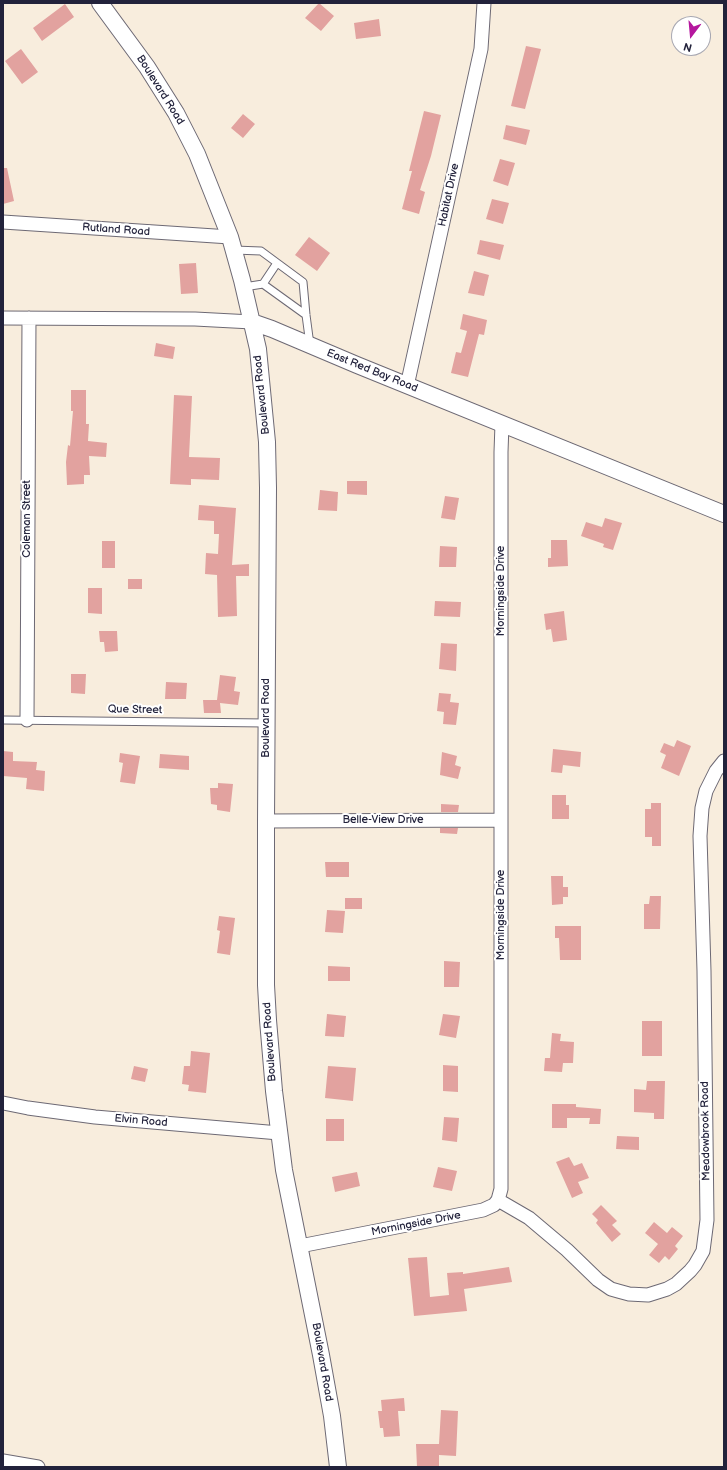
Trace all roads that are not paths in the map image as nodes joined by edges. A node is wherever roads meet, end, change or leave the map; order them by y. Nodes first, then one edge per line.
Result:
1 (100, 3) edge
2 (484, 3) edge
3 (3, 222) edge
4 (232, 244) junction
5 (277, 263) junction
6 (263, 284) junction
7 (244, 287) junction
8 (306, 315) junction
9 (3, 318) edge
10 (29, 318) junction
11 (252, 322) junction
12 (310, 346) junction
13 (407, 386) junction
14 (502, 424) junction
15 (724, 514) edge
16 (3, 720) edge
17 (27, 720) junction
18 (266, 723) junction
19 (724, 761) edge
20 (501, 820) junction
21 (266, 821) junction
22 (3, 1103) edge
23 (279, 1133) junction
24 (498, 1200) junction
25 (300, 1246) junction
26 (3, 1460) edge
27 (38, 1467) edge
28 (338, 1467) edge

1 - 4 street, Boulevard Road
2 - 13 street, Habitat Drive
3 - 4 street, Rutland Road
4 - 5 lane
4 - 7 street, Boulevard Road
5 - 6 lane
5 - 8 lane
6 - 7 lane
6 - 8 lane
7 - 11 street, Boulevard Road
8 - 12 lane
9 - 10 street, East Red Bay Road
10 - 11 street, East Red Bay Road
10 - 17 street, Coleman Street
11 - 12 street, East Red Bay Road
11 - 18 street, Boulevard Road
12 - 13 street, East Red Bay Road
13 - 14 street, East Red Bay Road
14 - 15 street, East Red Bay Road
14 - 20 street, Morningside Drive
16 - 17 lane, Que Street
17 - 18 lane, Que Street
18 - 21 street, Boulevard Road
19 - 24 street, Meadowbrook Road
20 - 21 street, Belle-View Drive
20 - 24 street, Morningside Drive
21 - 23 street, Boulevard Road
22 - 23 street, Elvin Road
23 - 25 street, Boulevard Road
24 - 25 street, Morningside Drive
25 - 28 street, Boulevard Road
26 - 27 street

